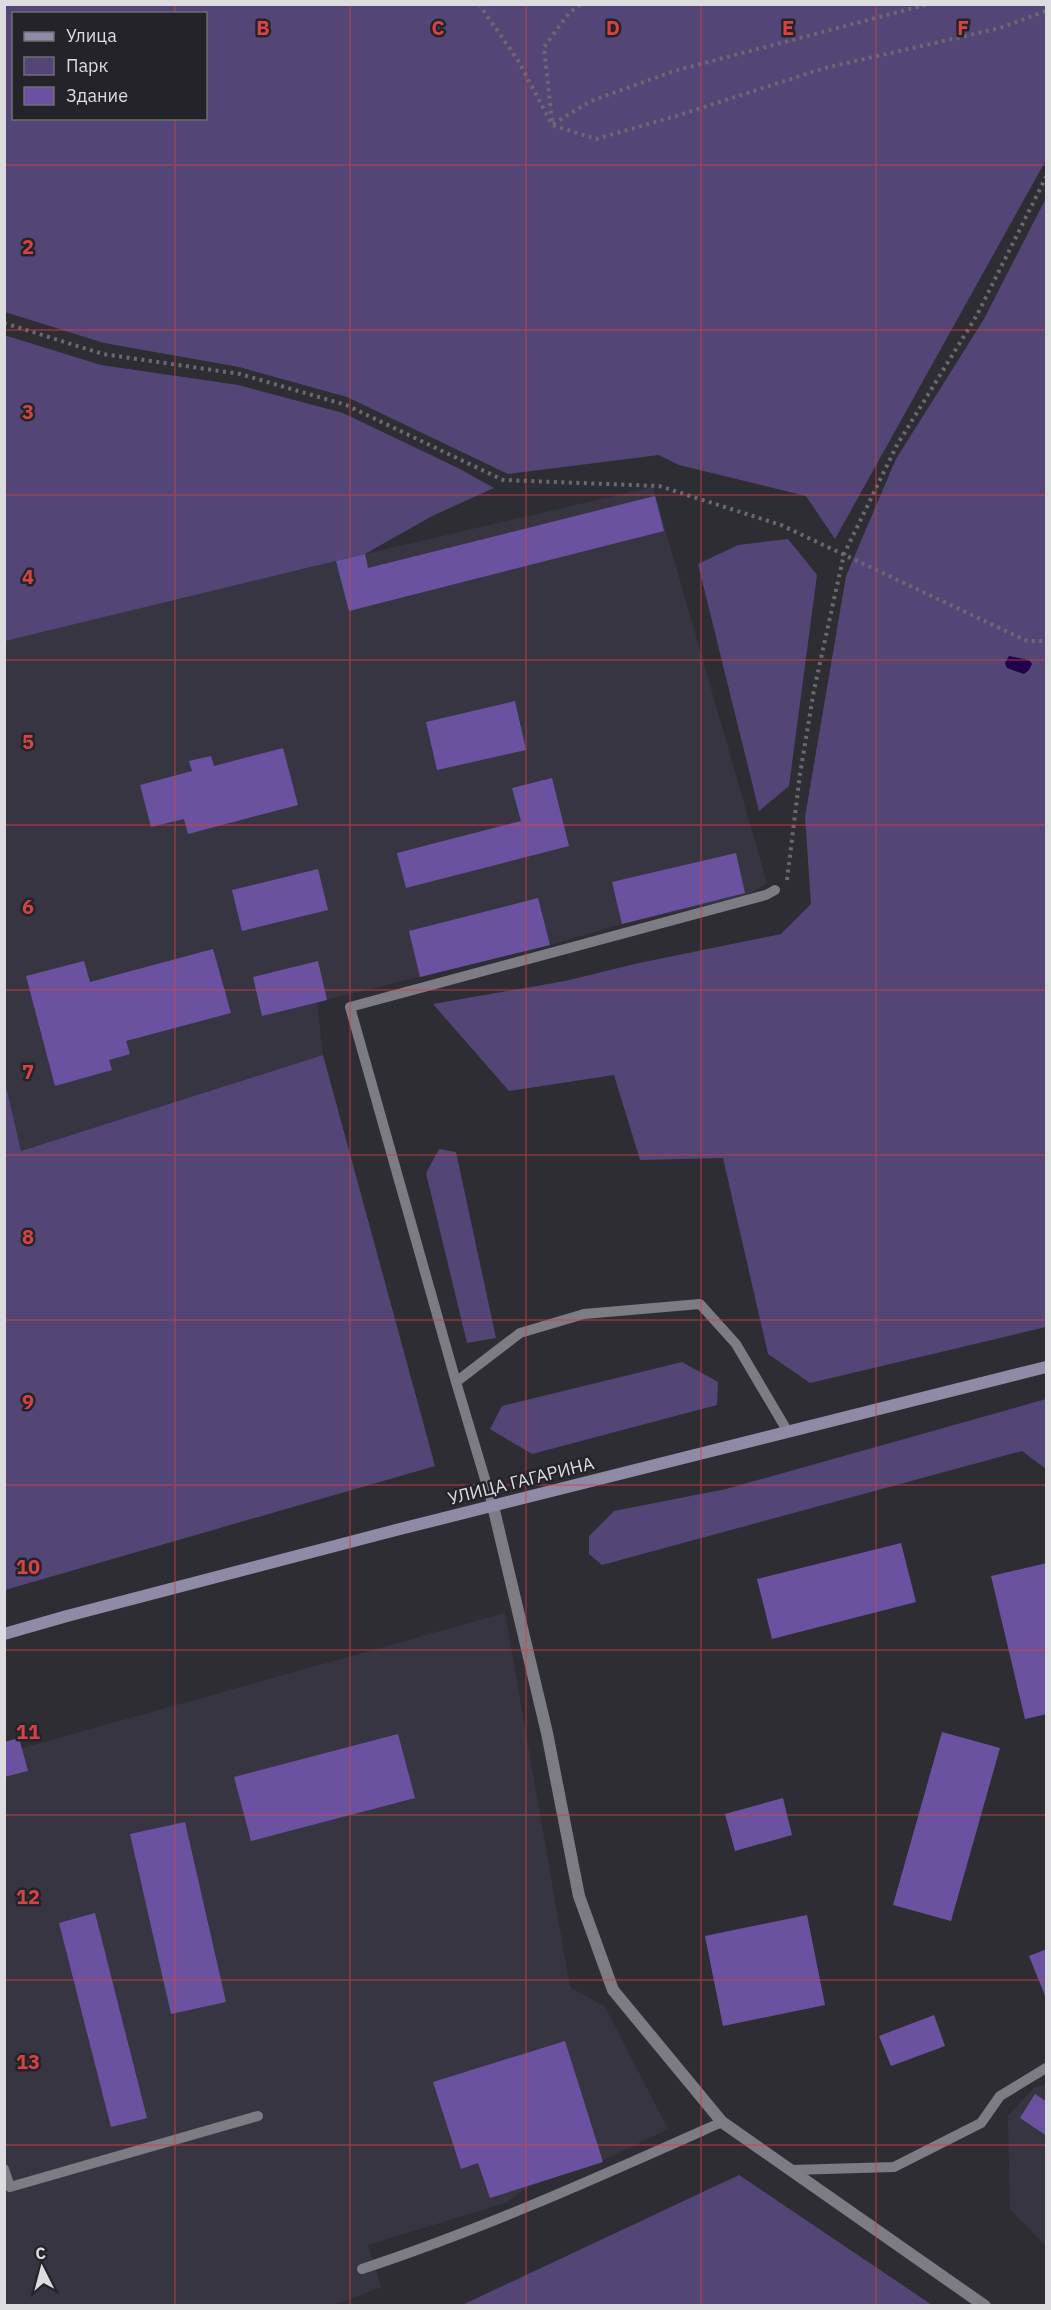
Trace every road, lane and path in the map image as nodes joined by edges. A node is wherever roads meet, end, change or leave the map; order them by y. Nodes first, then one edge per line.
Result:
1 (479, 4) edge
2 (581, 4) edge
3 (928, 4) edge
4 (1047, 11) edge
5 (552, 125) junction
6 (1047, 177) edge
7 (4, 323) edge
8 (844, 554) junction
9 (1047, 641) edge
10 (787, 882) dead end
11 (775, 890) dead end
12 (1047, 1367) edge
13 (456, 1382) junction
14 (788, 1432) junction
15 (493, 1506) junction
16 (4, 1634) edge
17 (1047, 2068) edge
18 (258, 2116) dead end
19 (722, 2122) junction
20 (4, 2169) edge
21 (791, 2170) junction
22 (362, 2269) dead end
23 (985, 2306) edge

1 - 5 path
2 - 5 path
3 - 5 path
4 - 5 path
6 - 8 path
7 - 8 path
8 - 9 path
8 - 10 path
11 - 13 lane
12 - 14 main road, УЛИЦА ГАГАРИНА
13 - 14 lane
13 - 15 lane
14 - 15 main road, УЛИЦА ГАГАРИНА
15 - 16 main road, УЛИЦА ГАГАРИНА
15 - 19 street
17 - 21 lane
18 - 20 lane
19 - 21 street
19 - 22 lane
21 - 23 street

